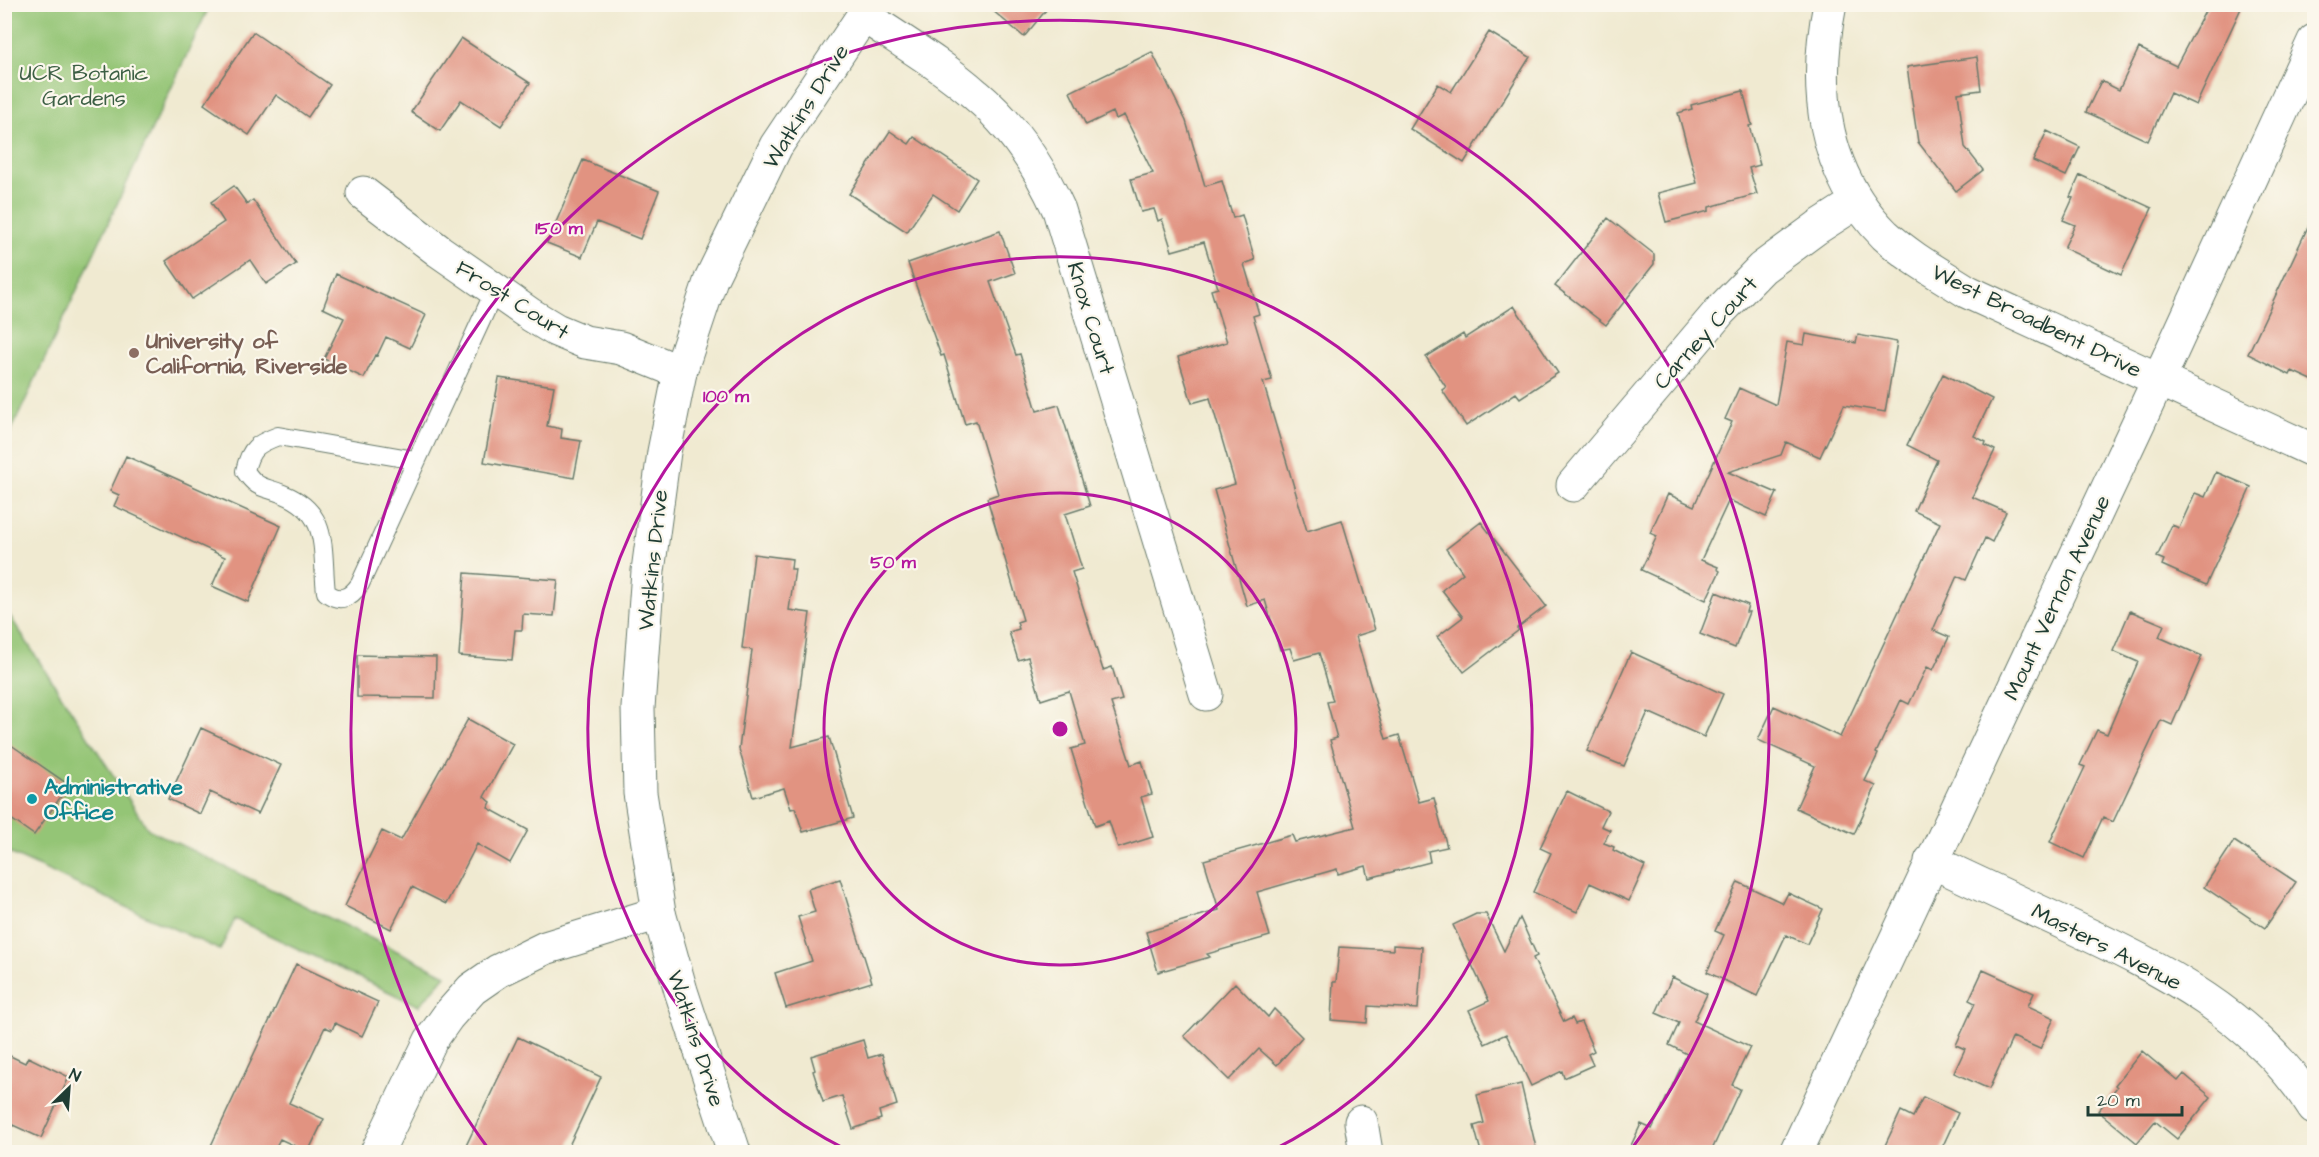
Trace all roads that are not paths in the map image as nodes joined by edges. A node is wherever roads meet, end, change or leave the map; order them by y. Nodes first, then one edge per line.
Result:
1 (1830, 4) edge
2 (867, 10) edge
3 (2314, 41) edge
4 (363, 193) dead end
5 (1857, 202) junction
6 (495, 290) junction
7 (680, 372) junction
8 (2159, 379) junction
9 (2314, 451) edge
10 (415, 460) junction
11 (1573, 485) dead end
12 (1206, 694) dead end
13 (1931, 861) junction
14 (659, 913) junction
15 (2314, 1108) edge
16 (377, 1152) edge
17 (734, 1152) edge
18 (1796, 1152) edge

1 - 5 street, West Broadbent Drive
2 - 7 street, Watkins Drive
2 - 12 street, Knox Court
3 - 8 street, Mount Vernon Avenue
4 - 6 street, Frost Court
5 - 8 street, West Broadbent Drive
5 - 11 street, Carney Court
6 - 7 street, Frost Court
6 - 10 lane
7 - 14 street, Watkins Drive
8 - 9 street, West Broadbent Drive
8 - 13 street, Mount Vernon Avenue
10 - 10 lane
13 - 15 street, Masters Avenue
13 - 18 street, Mount Vernon Avenue
14 - 16 street
14 - 17 street, Watkins Drive

